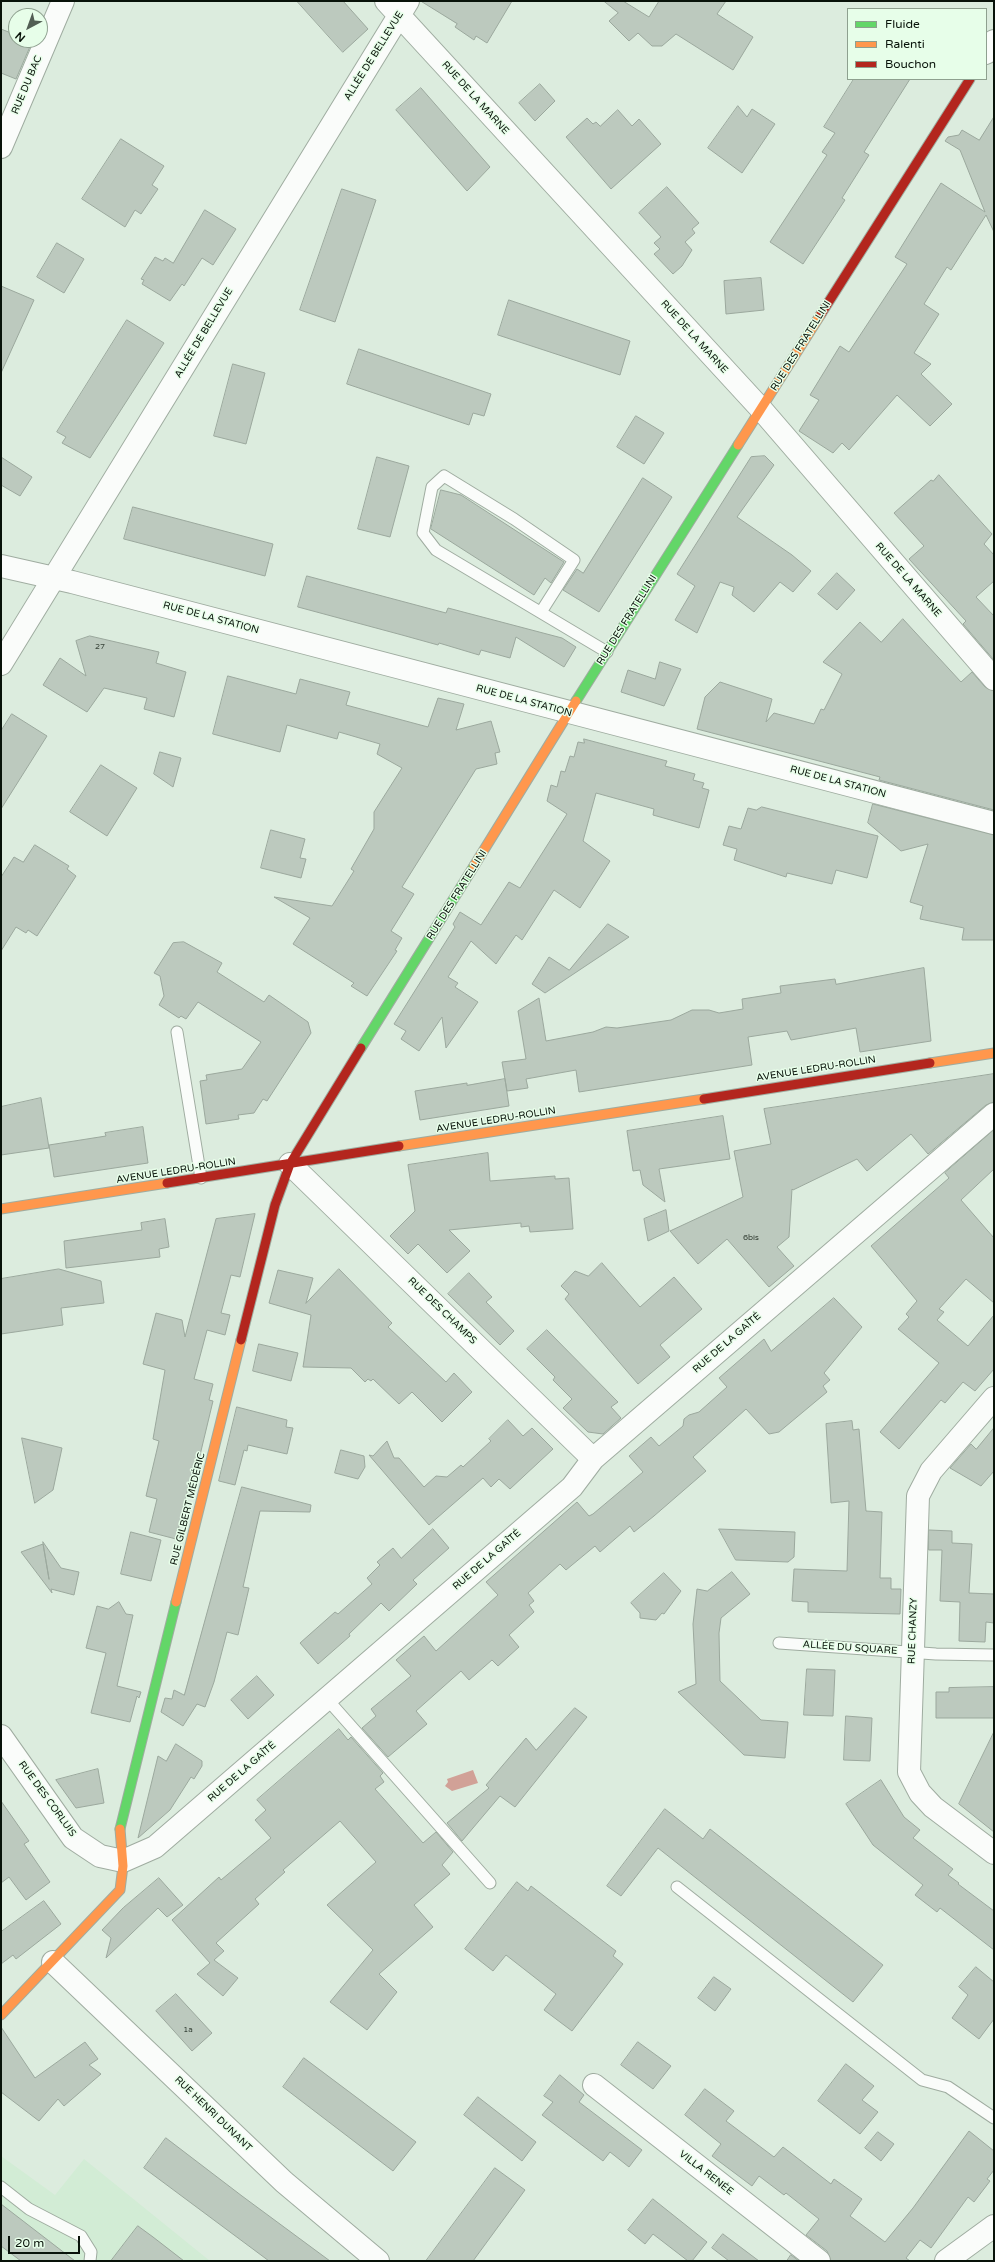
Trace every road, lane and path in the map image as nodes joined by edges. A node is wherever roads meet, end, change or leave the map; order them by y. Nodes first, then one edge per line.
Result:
1 (63, 1) edge
2 (398, 5) edge
3 (994, 41) edge
4 (987, 52) edge
5 (969, 80) edge
6 (1, 147) edge
7 (761, 409) junction
8 (1, 566) edge
9 (54, 578) junction
10 (541, 612) junction
11 (607, 652) junction
12 (1, 664) edge
13 (994, 679) edge
14 (569, 712) junction
15 (994, 823) edge
16 (177, 1032) dead end
17 (994, 1053) edge
18 (994, 1114) edge
19 (290, 1164) junction
20 (201, 1178) junction
21 (1, 1209) edge
22 (994, 1398) edge
23 (593, 1459) junction
24 (779, 1643) dead end
25 (912, 1652) junction
26 (994, 1655) edge
27 (326, 1698) junction
28 (1, 1736) edge
29 (994, 1853) edge
30 (123, 1861) junction
31 (490, 1883) dead end
32 (677, 1887) dead end
33 (53, 1962) junction
34 (1, 2015) edge
35 (594, 2085) dead end
36 (994, 2118) edge
37 (1, 2187) edge
38 (994, 2226) edge
39 (372, 2259) edge
40 (90, 2261) edge
41 (819, 2261) edge
42 (946, 2261) edge

1 - 6 street, RUE DU BAC
2 - 7 street, RUE DE LA MARNE
2 - 9 street, ALLÉE DE BELLEVUE
3 - 4 street
5 - 7 street, RUE DES FRATELLINI
7 - 11 street, RUE DES FRATELLINI
7 - 13 street, RUE DE LA MARNE
8 - 9 street
9 - 12 street, ALLÉE DE BELLEVUE
9 - 14 street, RUE DE LA STATION
10 - 10 lane
10 - 11 lane
11 - 14 street, RUE DES FRATELLINI
14 - 15 street, RUE DE LA STATION
14 - 19 street, RUE DES FRATELLINI
16 - 20 lane
17 - 19 street, AVENUE LEDRU-ROLLIN
18 - 23 street, RUE DE LA GAÎTÉ
19 - 20 street, AVENUE LEDRU-ROLLIN
19 - 23 street, RUE DES CHAMPS
19 - 30 street, RUE GILBERT MÉDÉRIC
20 - 21 street, AVENUE LEDRU-ROLLIN
22 - 25 street, RUE CHANZY
23 - 27 street, RUE DE LA GAÎTÉ
24 - 25 lane, ALLÉE DU SQUARE
25 - 26 lane, ALLÉE DU SQUARE
25 - 29 street, RUE CHANZY
27 - 30 street, RUE DE LA GAÎTÉ
27 - 31 lane
28 - 30 street, RUE DES CORLUIS
30 - 33 street
32 - 36 lane
33 - 34 street
33 - 39 street, RUE HENRI DUNANT
35 - 41 street, VILLA RENÉE
37 - 40 lane
38 - 42 street

